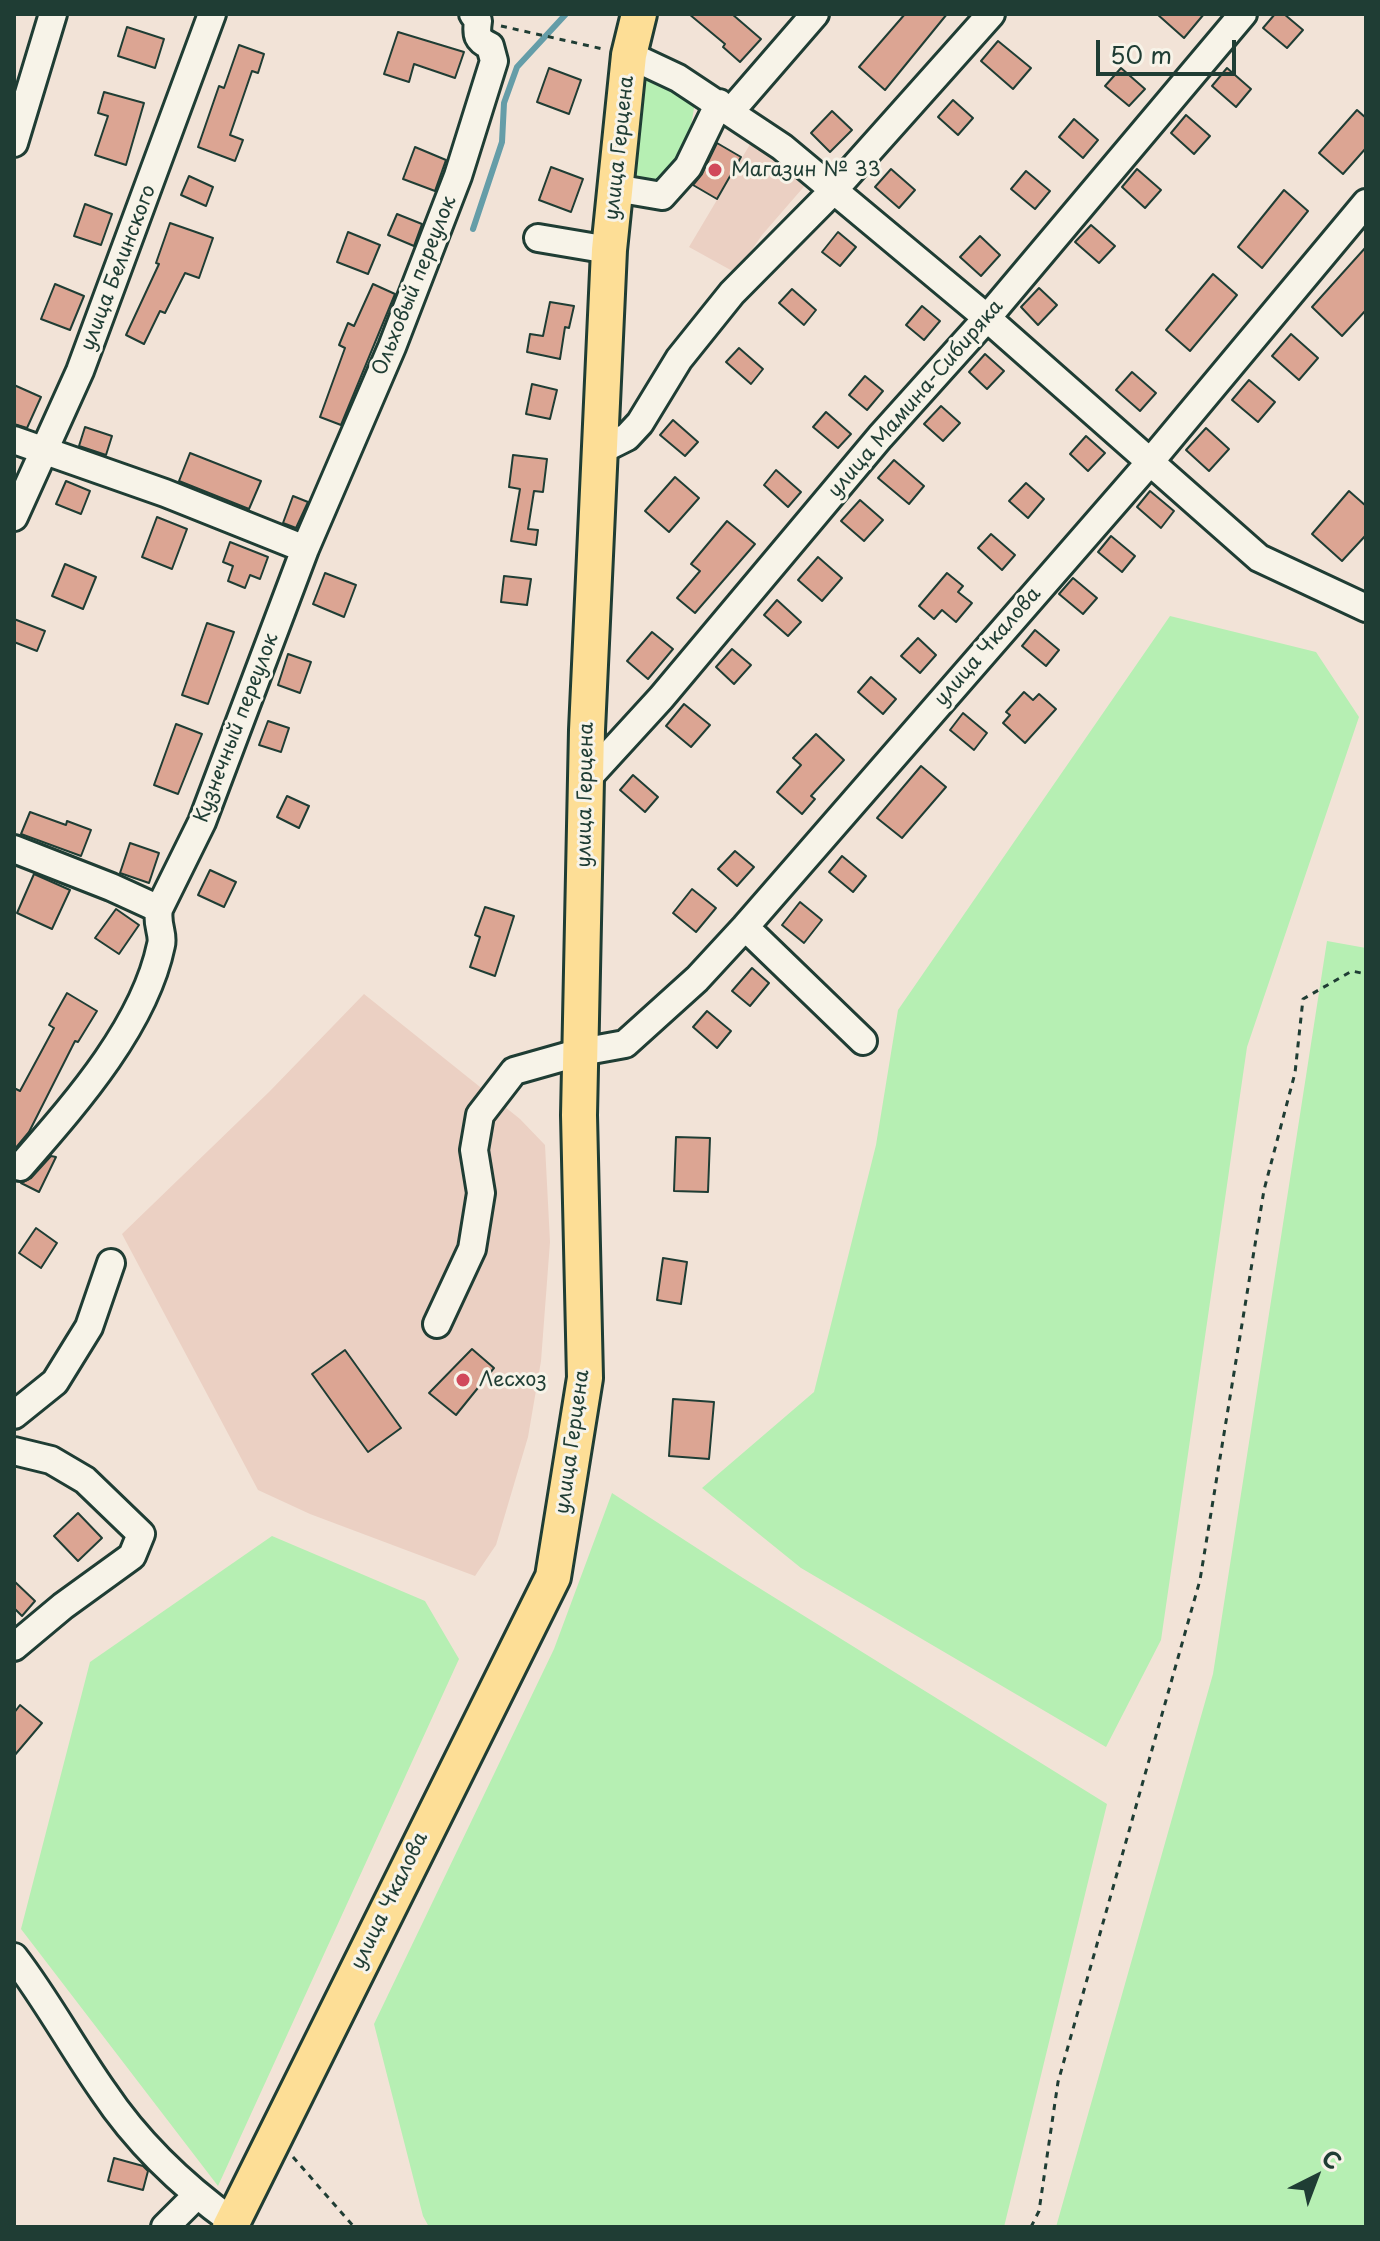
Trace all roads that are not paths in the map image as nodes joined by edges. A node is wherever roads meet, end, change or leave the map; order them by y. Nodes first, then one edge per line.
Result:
1 (53, 14) edge
2 (212, 14) edge
3 (639, 14) edge
4 (815, 14) edge
5 (991, 14) edge
6 (1243, 14) edge
7 (475, 18) edge
8 (629, 55) junction
9 (725, 107) junction
10 (14, 143) edge
11 (615, 188) junction
12 (833, 191) junction
13 (1366, 203) edge
14 (538, 238) dead end
15 (609, 250) junction
16 (987, 318) junction
17 (14, 440) edge
18 (601, 450) junction
19 (42, 452) junction
20 (1150, 462) junction
21 (14, 517) edge
22 (305, 549) junction
23 (1366, 608) edge
24 (585, 781) junction
25 (14, 849) edge
26 (159, 909) junction
27 (745, 927) junction
28 (863, 1041) dead end
29 (581, 1052) junction
30 (20, 1167) dead end
31 (111, 1263) dead end
32 (437, 1324) dead end
33 (14, 1415) edge
34 (14, 1451) edge
35 (553, 1577) joint
36 (14, 1647) edge
37 (14, 1957) edge
38 (196, 2196) junction
39 (231, 2224) edge
40 (165, 2227) edge

1 - 10 street
2 - 19 street, улица Белинского
3 - 8 main road, улица Герцена
4 - 9 street
5 - 12 street
6 - 16 street, улица Мамина-Сибиряка
7 - 22 street, Ольховый переулок
8 - 9 street
8 - 11 main road, улица Герцена
9 - 11 street
9 - 12 street
11 - 15 main road, улица Герцена
12 - 16 street
12 - 18 street
13 - 20 street, улица Чкалова
14 - 15 street
15 - 18 main road, улица Герцена
16 - 20 street
16 - 24 street, улица Мамина-Сибиряка
17 - 19 street
18 - 24 main road, улица Герцена
19 - 21 street, улица Белинского
19 - 22 street
20 - 23 street
20 - 27 street, улица Чкалова
22 - 26 street, Кузнечный переулок
24 - 29 main road, улица Герцена
25 - 26 street
26 - 30 street, Кузнечный переулок
27 - 28 street
27 - 29 street, улица Чкалова
29 - 32 street, улица Чкалова
29 - 35 main road, улица Герцена
31 - 33 street
34 - 36 street
35 - 39 main road, улица Чкалова
37 - 38 street
38 - 39 street
38 - 40 street

